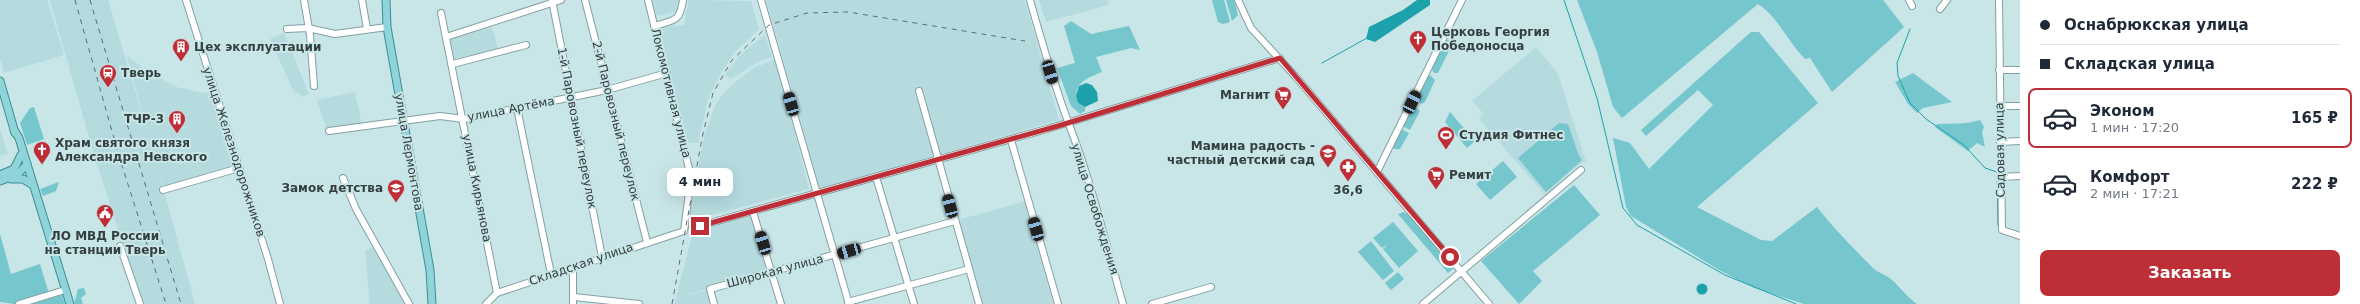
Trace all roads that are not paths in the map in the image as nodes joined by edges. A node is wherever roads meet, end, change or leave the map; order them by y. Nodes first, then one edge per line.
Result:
1 (186, 0) edge
2 (304, 0) edge
3 (362, 0) edge
4 (386, 0) edge
5 (561, 0) edge
6 (585, 0) edge
7 (648, 0) edge
8 (683, 0) edge
9 (761, 0) edge
10 (1030, 0) edge
11 (1238, 0) edge
12 (1462, 0) edge
13 (1947, 0) edge
14 (1998, 0) edge
15 (552, 1) edge
16 (1940, 9) dead end
17 (441, 13) dead end
18 (654, 26) junction
19 (388, 27) junction
20 (308, 28) junction
21 (287, 29) dead end
22 (367, 29) junction
23 (446, 37) junction
24 (526, 45) dead end
25 (1280, 58) junction
26 (453, 64) junction
27 (1999, 70) junction
28 (2020, 70) edge
29 (667, 72) junction
30 (0, 81) edge
31 (314, 86) dead end
32 (608, 90) junction
33 (919, 91) dead end
34 (571, 98) junction
35 (2000, 106) junction
36 (2020, 106) edge
37 (517, 108) junction
38 (464, 119) junction
39 (404, 120) junction
40 (1068, 123) junction
41 (14, 130) junction
42 (329, 131) dead end
43 (1011, 140) junction
44 (2020, 141) edge
45 (2000, 142) junction
46 (21, 155) junction
47 (938, 160) junction
48 (239, 168) junction
49 (26, 169) junction
50 (1580, 170) dead end
51 (12, 171) junction
52 (1377, 172) junction
53 (2020, 176) edge
54 (876, 177) junction
55 (2001, 177) junction
56 (2, 178) edge
57 (343, 178) dead end
58 (31, 182) junction
59 (164, 190) dead end
60 (816, 194) junction
61 (753, 212) junction
62 (955, 221) junction
63 (692, 228) dead end
64 (680, 231) joint
65 (2020, 236) edge
66 (895, 238) junction
67 (647, 242) junction
68 (120, 246) dead end
69 (834, 255) junction
70 (602, 257) junction
71 (573, 267) junction
72 (969, 269) junction
73 (1461, 271) junction
74 (772, 272) junction
75 (551, 274) junction
76 (908, 285) junction
77 (1211, 287) dead end
78 (65, 290) junction
79 (497, 293) junction
80 (574, 297) junction
81 (848, 303) edge
82 (20, 304) edge
83 (70, 304) edge
84 (140, 304) edge
85 (280, 304) edge
86 (409, 304) edge
87 (432, 304) edge
88 (486, 304) edge
89 (573, 304) edge
90 (639, 304) edge
91 (714, 304) edge
92 (781, 304) edge
93 (914, 304) edge
94 (979, 304) edge
95 (1058, 304) edge
96 (1123, 304) edge
97 (1152, 304) edge
98 (1423, 304) edge
99 (1489, 304) edge

1 - 48 street, улица Железнодорожников
2 - 20 street
3 - 22 street
4 - 19 main road, улица Лермонтова
5 - 15 street
6 - 32 street, 2-й Паровозный переулок
7 - 18 street, Локомотивная улица
8 - 18 street
9 - 60 street
10 - 40 street, улица Освобождения
11 - 25 street
12 - 52 street
13 - 16 street
14 - 27 street, Садовая улица
15 - 23 street
15 - 34 street, 1-й Паровозный переулок
17 - 23 street, улица Кирьянова
18 - 29 street, Локомотивная улица
19 - 22 street
19 - 39 main road, улица Лермонтова
20 - 21 street
20 - 22 street
20 - 31 street
23 - 26 street, улица Кирьянова
24 - 26 street
25 - 40 street
25 - 52 street
26 - 38 street, улица Кирьянова
27 - 28 street
27 - 35 street, Садовая улица
29 - 32 street, улица Артёма
29 - 64 street, Локомотивная улица
30 - 41 main road
32 - 34 street, улица Артёма
32 - 67 street, 2-й Паровозный переулок
33 - 47 street
34 - 37 street, улица Артёма
34 - 70 street, 1-й Паровозный переулок
35 - 36 street
35 - 45 street, Садовая улица
37 - 38 street, улица Артёма
37 - 75 street
38 - 39 street, улица Артёма
38 - 79 street, улица Кирьянова
39 - 42 street, улица Артёма
39 - 87 main road, улица Лермонтова
40 - 43 street
40 - 96 street, улица Освобождения
41 - 46 main road
41 - 49 main road
43 - 47 street
43 - 95 street
44 - 45 street
45 - 55 street, Садовая улица
46 - 49 main road
46 - 51 main road
47 - 54 street
47 - 62 street
48 - 59 street
48 - 85 street, улица Железнодорожников
49 - 51 main road
49 - 56 main road
49 - 58 main road
50 - 73 street
51 - 56 main road
52 - 73 street
53 - 55 street
54 - 60 street
54 - 66 street
55 - 65 street, Садовая улица
56 - 58 main road
57 - 86 street
58 - 78 main road
60 - 61 street
60 - 69 street
61 - 63 street
61 - 74 street
62 - 66 street, Широкая улица
62 - 72 street
64 - 67 street, Складская улица
66 - 69 street, Широкая улица
66 - 76 street
67 - 70 street, Складская улица
68 - 84 street
69 - 74 street, Широкая улица
69 - 81 street
70 - 71 street, Складская улица
71 - 75 street, Складская улица
71 - 80 street
72 - 76 street
72 - 94 street
73 - 98 street
73 - 99 street
74 - 91 street, Широкая улица
74 - 92 street
75 - 79 street, Складская улица
76 - 81 street
76 - 93 street
77 - 97 street
78 - 82 street
78 - 83 main road
79 - 88 street, Складская улица
80 - 89 street
80 - 90 street

